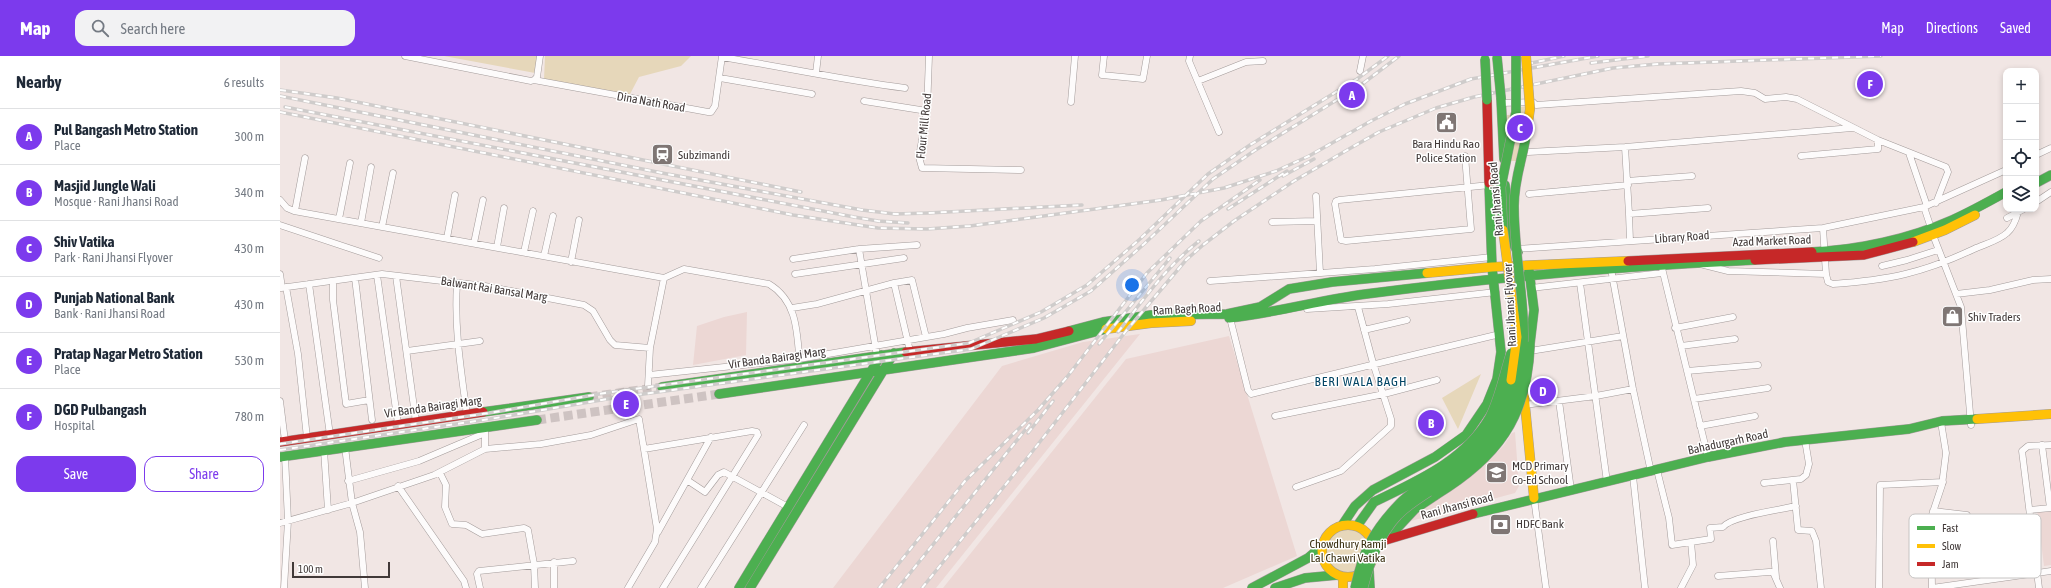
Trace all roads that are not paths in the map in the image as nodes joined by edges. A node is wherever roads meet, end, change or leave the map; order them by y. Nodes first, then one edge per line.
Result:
1 (405, 56) edge
2 (540, 56) edge
3 (722, 56) edge
4 (818, 56) edge
5 (929, 56) edge
6 (1075, 56) edge
7 (1104, 56) edge
8 (1147, 56) edge
9 (1190, 56) edge
10 (1364, 56) edge
11 (1497, 56) edge
12 (1510, 56) edge
13 (1516, 56) edge
14 (1526, 56) edge
15 (1533, 56) edge
16 (1485, 58) edge
17 (1263, 61) dead end
18 (1360, 71) dead end
19 (816, 74) junction
20 (1516, 75) junction
21 (720, 78) junction
22 (1528, 79) junction
23 (534, 80) junction
24 (1198, 81) junction
25 (905, 88) dead end
26 (812, 94) dead end
27 (864, 101) dead end
28 (1501, 101) junction
29 (1071, 102) dead end
30 (927, 111) junction
31 (1852, 128) junction
32 (1219, 132) dead end
33 (1878, 140) junction
34 (1626, 147) junction
35 (2051, 148) edge
36 (1528, 152) dead end
37 (1909, 153) junction
38 (2039, 154) edge
39 (1465, 156) dead end
40 (1801, 156) dead end
41 (305, 158) dead end
42 (350, 163) dead end
43 (371, 167) dead end
44 (1021, 170) dead end
45 (2051, 170) edge
46 (2003, 171) edge
47 (393, 173) dead end
48 (2051, 175) edge
49 (1692, 176) dead end
50 (2038, 176) edge
51 (2039, 181) edge
52 (1628, 183) junction
53 (1490, 185) junction
54 (1467, 188) junction
55 (2051, 192) edge
56 (1528, 194) dead end
57 (2003, 194) edge
58 (455, 195) dead end
59 (1316, 196) dead end
60 (2003, 199) edge
61 (280, 200) edge
62 (483, 200) dead end
63 (2039, 200) edge
64 (1936, 203) junction
65 (1926, 207) junction
66 (504, 208) dead end
67 (1708, 208) dead end
68 (295, 211) junction
69 (533, 211) dead end
70 (2019, 212) edge
71 (2020, 212) edge
72 (1629, 214) junction
73 (553, 216) dead end
74 (2007, 218) dead end
75 (339, 219) junction
76 (579, 220) dead end
77 (1317, 221) junction
78 (1272, 222) dead end
79 (361, 223) junction
80 (280, 225) edge
81 (382, 227) junction
82 (1823, 228) junction
83 (1932, 232) junction
84 (446, 238) junction
85 (1630, 240) junction
86 (474, 243) junction
87 (917, 245) dead end
88 (497, 247) junction
89 (859, 249) junction
90 (1516, 249) junction
91 (1938, 250) junction
92 (524, 252) junction
93 (1824, 254) junction
94 (544, 256) junction
95 (379, 258) dead end
96 (904, 258) dead end
97 (792, 259) dead end
98 (571, 262) junction
99 (1492, 262) junction
100 (1697, 263) junction
101 (861, 264) junction
102 (1943, 264) junction
103 (1882, 266) dead end
104 (1611, 269) junction
105 (1661, 269) junction
106 (1529, 270) junction
107 (1320, 273) junction
108 (280, 274) edge
109 (795, 274) dead end
110 (1826, 274) junction
111 (377, 275) junction
112 (396, 276) junction
113 (355, 278) junction
114 (664, 278) junction
115 (1493, 279) junction
116 (1613, 279) junction
117 (2051, 279) edge
118 (333, 281) junction
119 (1210, 281) dead end
120 (1332, 282) junction
121 (457, 283) junction
122 (894, 283) junction
123 (1580, 283) junction
124 (309, 284) junction
125 (283, 288) edge
126 (1532, 288) junction
127 (865, 291) junction
128 (1496, 292) junction
129 (1956, 294) junction
130 (1333, 299) junction
131 (1358, 307) junction
132 (792, 308) junction
133 (1259, 311) junction
134 (1278, 311) junction
135 (1733, 317) dead end
136 (1230, 318) junction
137 (1013, 320) dead end
138 (1407, 320) dead end
139 (1525, 328) junction
140 (1675, 328) junction
141 (1364, 330) junction
142 (1500, 334) junction
143 (1623, 336) junction
144 (926, 337) junction
145 (1517, 337) junction
146 (1735, 339) dead end
147 (907, 340) junction
148 (480, 342) dead end
149 (1588, 342) junction
150 (457, 344) junction
151 (1681, 346) junction
152 (650, 348) junction
153 (407, 351) junction
154 (910, 351) junction
155 (1530, 351) junction
156 (878, 352) junction
157 (894, 353) junction
158 (800, 363) junction
159 (1373, 363) junction
160 (1758, 365) dead end
161 (883, 371) junction
162 (1687, 371) junction
163 (870, 372) junction
164 (649, 375) junction
165 (1496, 379) junction
166 (1437, 380) dead end
167 (648, 386) dead end
168 (662, 387) tunnel mouth
169 (1768, 388) dead end
170 (1633, 389) junction
171 (719, 394) tunnel mouth
172 (1384, 394) junction
173 (1596, 396) junction
174 (589, 397) tunnel mouth
175 (1694, 399) junction
176 (370, 400) junction
177 (280, 401) edge
178 (1559, 401) junction
179 (1524, 402) junction
180 (467, 414) junction
181 (2051, 414) edge
182 (1275, 416) dead end
183 (1755, 416) dead end
184 (2051, 419) edge
185 (372, 420) dead end
186 (537, 420) tunnel mouth
187 (416, 422) junction
188 (1970, 422) junction
189 (398, 424) junction
190 (1942, 424) junction
191 (804, 425) dead end
192 (1700, 426) junction
193 (485, 430) junction
194 (330, 435) junction
195 (710, 437) junction
196 (307, 438) junction
197 (1804, 440) junction
198 (283, 441) edge
199 (2042, 445) junction
200 (2051, 445) edge
201 (345, 447) junction
202 (485, 449) junction
203 (644, 449) junction
204 (324, 450) junction
205 (283, 456) edge
206 (1708, 457) junction
207 (1654, 471) junction
208 (440, 473) junction
209 (734, 476) junction
210 (1633, 476) junction
211 (348, 480) junction
212 (687, 480) junction
213 (1793, 480) junction
214 (1607, 482) junction
215 (1943, 482) junction
216 (1764, 483) dead end
217 (398, 486) junction
218 (1296, 487) dead end
219 (1570, 490) junction
220 (762, 491) junction
221 (1534, 498) junction
222 (352, 503) junction
223 (1796, 506) junction
224 (2051, 508) edge
225 (328, 510) junction
226 (2030, 510) junction
227 (790, 511) junction
228 (1933, 511) junction
229 (1933, 514) edge
230 (1967, 514) dead end
231 (2031, 514) edge
232 (288, 521) junction
233 (280, 523) edge
234 (1343, 524) junction
235 (1357, 526) junction
236 (656, 535) junction
237 (1387, 539) junction
238 (1773, 541) dead end
239 (1692, 542) junction
240 (1322, 546) junction
241 (1374, 552) junction
242 (573, 561) dead end
243 (554, 562) junction
244 (534, 564) junction
245 (1369, 566) junction
246 (2051, 571) edge
247 (2041, 573) edge
248 (1340, 576) junction
249 (1718, 576) dead end
250 (1776, 577) junction
251 (1932, 578) edge
252 (2003, 578) edge
253 (2038, 578) edge
254 (284, 588) edge
255 (365, 588) edge
256 (466, 588) edge
257 (480, 588) edge
258 (536, 588) edge
259 (554, 588) edge
260 (628, 588) edge
261 (663, 588) edge
262 (701, 588) edge
263 (739, 588) edge
264 (750, 588) edge
265 (1252, 588) edge
266 (1275, 588) edge
267 (1343, 588) edge
268 (1355, 588) edge
269 (1362, 588) edge
270 (1370, 588) edge
271 (1546, 588) edge
272 (1646, 588) edge
273 (1681, 588) edge
274 (1780, 588) edge
275 (1821, 588) edge
276 (1879, 588) edge
277 (1932, 588) edge
278 (2039, 588) edge

1 - 23 street
2 - 23 street
3 - 19 street
3 - 21 street, Dina Nath Road
4 - 19 street
5 - 30 street, Flour Mill Road
6 - 29 street
7 - 8 street
9 - 24 street
10 - 18 street
11 - 28 main road, Rani Jhansi Road, bridge
12 - 20 main road
13 - 20 main road, Rani Jhansi Flyover, bridge
14 - 22 main road, Rani Jhansi Flyover, bridge
15 - 22 main road
16 - 53 main road, Rani Jhansi Road, bridge
17 - 24 street
19 - 25 street
20 - 145 main road, Rani Jhansi Flyover, bridge
21 - 23 street, Dina Nath Road
21 - 26 street
22 - 139 main road, Rani Jhansi Flyover, bridge
24 - 32 street
27 - 30 street
28 - 31 street
28 - 90 main road, Rani Jhansi Road
30 - 44 street, Flour Mill Road
31 - 33 street
31 - 34 street
33 - 37 street
33 - 40 street
34 - 36 street
34 - 52 street
35 - 38 street
37 - 64 street
37 - 65 street
39 - 54 street
41 - 68 street
42 - 75 street
43 - 79 street
45 - 50 main road
46 - 64 street, Library Road
47 - 81 street
48 - 51 main road
49 - 52 street
52 - 56 street
52 - 72 street
53 - 54 street
53 - 99 main road, Rani Jhansi Road
54 - 54 street
55 - 63 street
57 - 83 main road, Azad Market Road
58 - 84 street
59 - 77 street
60 - 83 main road, Azad Market Road
61 - 68 street
62 - 86 street
64 - 65 street, Library Road
65 - 82 street, Library Road
65 - 83 street
66 - 88 street
67 - 72 street
68 - 75 street
69 - 92 street
70 - 74 street
71 - 102 street
72 - 85 street
73 - 94 street
75 - 79 street
76 - 98 street
77 - 78 street
77 - 107 street
79 - 81 street
80 - 95 street
81 - 84 street
82 - 85 street, Library Road
82 - 93 street
83 - 91 street
83 - 93 main road, Azad Market Road
84 - 86 street
85 - 90 street, Library Road
86 - 88 street
87 - 89 street
88 - 92 street
89 - 97 street
89 - 101 street
90 - 106 main road, Rani Jhansi Road
91 - 102 street
91 - 103 street
92 - 94 street
93 - 100 main road, Azad Market Road
93 - 106 main road, Azad Market Road
93 - 110 street
94 - 98 street
96 - 101 street
98 - 114 street
99 - 106 main road, Ram Bagh Road
99 - 107 street
99 - 115 main road, Rani Jhansi Road
99 - 120 main road, Ram Bagh Road
100 - 105 main road, Azad Market Road
100 - 110 street
101 - 109 street
101 - 127 street
102 - 110 street
102 - 129 street
104 - 105 main road, Azad Market Road
104 - 106 main road, Azad Market Road
104 - 116 street
105 - 116 street
105 - 140 street
106 - 115 main road, Ram Bagh Road
106 - 126 main road, Rani Jhansi Road
107 - 119 street
108 - 125 street
111 - 112 street, Balwant Rai Bansal Marg
111 - 113 street, Balwant Rai Bansal Marg
111 - 189 street
112 - 121 street, Balwant Rai Bansal Marg
112 - 153 street
113 - 118 street, Balwant Rai Bansal Marg
113 - 176 street
114 - 132 street
114 - 152 street
115 - 128 main road, Rani Jhansi Road
115 - 130 main road, Ram Bagh Road
116 - 123 street
116 - 143 street
117 - 129 street
118 - 124 street, Balwant Rai Bansal Marg
118 - 176 street
120 - 130 main road
120 - 133 main road, Ram Bagh Road
121 - 150 street
121 - 152 street, Balwant Rai Bansal Marg
122 - 127 street
122 - 144 street
122 - 147 street
123 - 126 street
123 - 149 street
124 - 125 street, Balwant Rai Bansal Marg
124 - 194 street
125 - 196 street
126 - 155 main road, Rani Jhansi Road
127 - 132 street
127 - 156 street
128 - 131 street
128 - 142 main road, Rani Jhansi Road
129 - 188 street
130 - 134 main road, Ram Bagh Road
131 - 134 street
131 - 141 street
132 - 158 street
133 - 134 main road, Ram Bagh Road
133 - 136 main road, Ram Bagh Road
133 - 154 main road, Ram Bagh Road
135 - 140 street
136 - 159 street
136 - 161 main road, Ram Bagh Road
137 - 144 street
138 - 141 street
139 - 237 main road, bridge
139 - 269 main road, Rani Jhansi Flyover, bridge
140 - 151 street
141 - 159 street
142 - 159 street
142 - 165 main road, Rani Jhansi Road
143 - 149 street
143 - 170 street
144 - 147 street
145 - 235 main road, bridge
145 - 268 main road, Rani Jhansi Flyover, bridge
146 - 151 street
147 - 154 street
147 - 156 street
148 - 150 street
149 - 155 street
149 - 173 street
150 - 153 street
150 - 180 street
151 - 162 street
152 - 164 street
153 - 187 street
154 - 157 main road, Ram Bagh Road
155 - 179 main road, Rani Jhansi Road
156 - 157 main road, Vir Banda Bairagi Marg
156 - 158 main road, Vir Banda Bairagi Marg
156 - 163 main road
157 - 161 main road
158 - 164 street
158 - 168 main road, Vir Banda Bairagi Marg
159 - 172 street
160 - 162 street
161 - 163 main road
161 - 227 main road
162 - 175 street
163 - 171 main road
163 - 227 main road
164 - 167 street
165 - 179 main road
165 - 234 main road, Rani Jhansi Road
166 - 172 street
169 - 175 street
170 - 173 street
170 - 207 street
172 - 182 street
172 - 218 street
173 - 178 street
173 - 214 street
174 - 180 main road, Vir Banda Bairagi Marg
175 - 192 street
176 - 185 street
177 - 198 street
178 - 179 street
178 - 219 street
179 - 221 main road, Rani Jhansi Road
180 - 187 main road, Vir Banda Bairagi Marg
181 - 188 main road, Bahadurgarh Road
183 - 192 street
184 - 188 main road, Bahadurgarh Road
186 - 193 main road
187 - 189 main road, Vir Banda Bairagi Marg
188 - 190 main road, Bahadurgarh Road
189 - 194 main road, Vir Banda Bairagi Marg
190 - 197 main road, Bahadurgarh Road
190 - 215 street
191 - 220 street
192 - 206 street
193 - 201 main road
193 - 202 street
193 - 211 street
194 - 196 main road, Vir Banda Bairagi Marg
195 - 203 street
195 - 209 street
195 - 212 street
196 - 198 main road, Vir Banda Bairagi Marg
197 - 206 main road, Bahadurgarh Road
197 - 213 street
199 - 200 street
199 - 224 street
199 - 226 street
201 - 204 main road
201 - 211 street
202 - 203 street
202 - 208 street
203 - 236 street
204 - 205 main road
204 - 225 street
205 - 232 street
206 - 207 main road, Bahadurgarh Road
207 - 210 main road, Bahadurgarh Road
207 - 239 street
208 - 217 street
208 - 244 street
209 - 212 street
209 - 220 street
209 - 261 street
210 - 214 main road, Bahadurgarh Road
210 - 272 street
211 - 222 street
212 - 236 street
213 - 216 street
213 - 223 street
214 - 219 main road, Bahadurgarh Road
215 - 228 street
215 - 276 street
217 - 222 street
217 - 256 street
219 - 221 main road, Bahadurgarh Road
220 - 227 street
220 - 262 street
221 - 237 main road, Rani Jhansi Road
221 - 271 street
222 - 225 street
222 - 255 street
223 - 239 street
223 - 275 street
224 - 226 street
225 - 232 street
226 - 231 street
227 - 263 main road
227 - 264 main road
228 - 229 street
228 - 230 street
232 - 233 street
232 - 254 street
234 - 235 main road
234 - 240 main road
235 - 241 main road
236 - 260 street
237 - 241 main road, Rani Jhansi Road
238 - 250 street
239 - 273 street
240 - 248 main road
240 - 265 main road
241 - 245 main road
242 - 243 street
243 - 244 street
243 - 259 street
244 - 257 street
244 - 258 street
245 - 248 main road
245 - 270 main road
246 - 247 street
248 - 266 main road
248 - 267 main road
249 - 250 street
250 - 274 street
251 - 277 street
252 - 277 street
253 - 278 street

